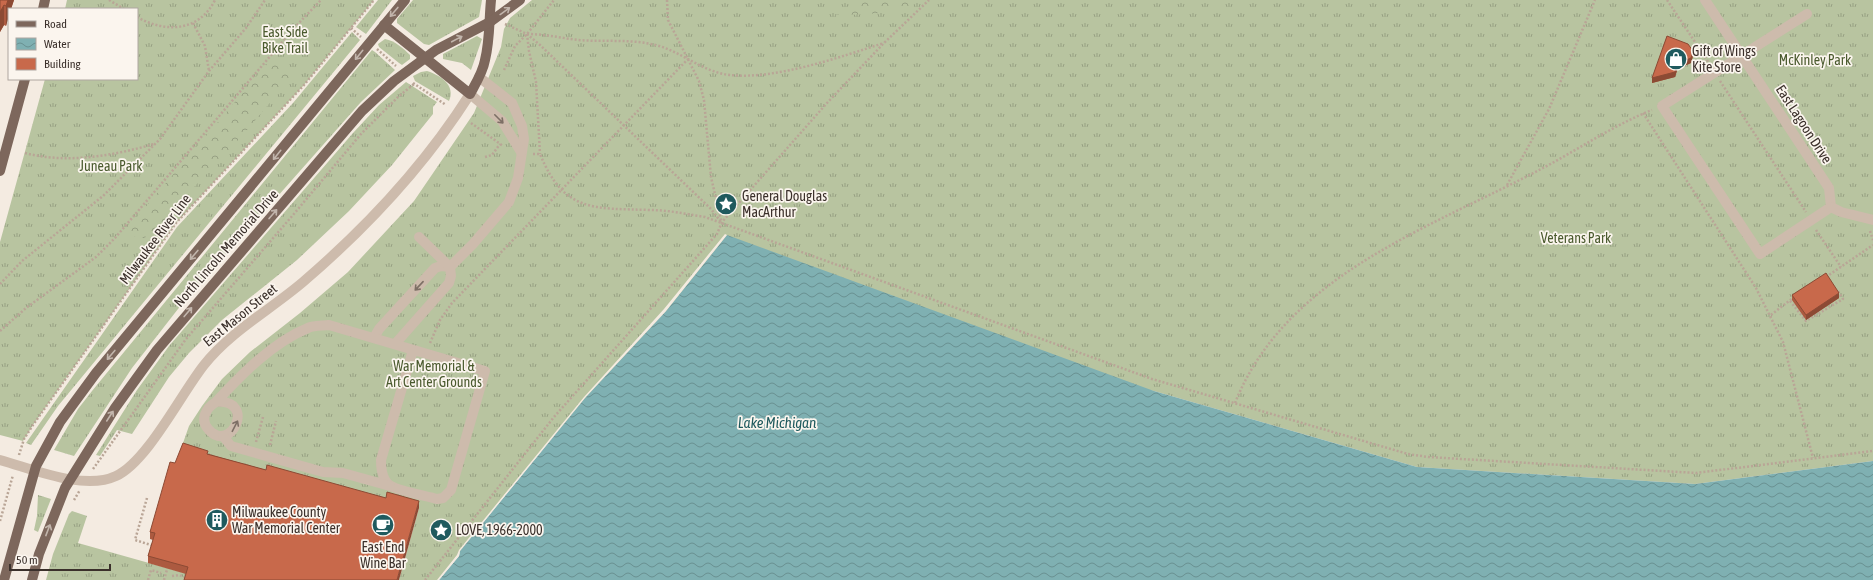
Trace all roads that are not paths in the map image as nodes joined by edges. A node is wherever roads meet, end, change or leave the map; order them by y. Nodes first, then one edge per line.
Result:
1 (404, 0) edge
2 (491, 0) edge
3 (520, 0) edge
4 (1705, 0) edge
5 (1807, 14) dead end
6 (490, 22) junction
7 (384, 25) junction
8 (1741, 55) junction
9 (425, 58) junction
10 (479, 76) junction
11 (24, 80) edge
12 (470, 94) junction
13 (521, 152) junction
14 (0, 170) edge
15 (1832, 207) junction
16 (1873, 220) edge
17 (419, 237) dead end
18 (450, 267) junction
19 (374, 338) junction
20 (395, 344) junction
21 (413, 350) junction
22 (216, 402) junction
23 (223, 436) junction
24 (0, 460) edge
25 (390, 486) junction
26 (4, 580) edge
27 (32, 580) edge

1 -> 7 main road, North Lincoln Memorial Drive
2 - 6 main road
6 -> 3 main road, North Lincoln Memorial Drive
4 - 8 street, East Lagoon Drive
5 - 8 street
9 -> 6 main road, North Lincoln Memorial Drive
6 - 10 main road
7 - 9 main road
7 -> 26 main road, North Lincoln Memorial Drive
8 - 15 street, East Lagoon Drive
8 - 15 street
9 - 12 main road
27 -> 9 main road, North Lincoln Memorial Drive
10 - 12 main road
10 - 13 street
11 - 14 main road
12 -> 13 street
12 - 24 street, East Mason Street
13 - 18 street
15 - 16 street
17 - 18 street
18 -> 19 street
18 - 20 street
19 - 20 street
19 - 22 street
20 - 21 street
21 - 25 street
21 - 25 street
22 - 23 street
23 -> 22 street
23 - 25 street

